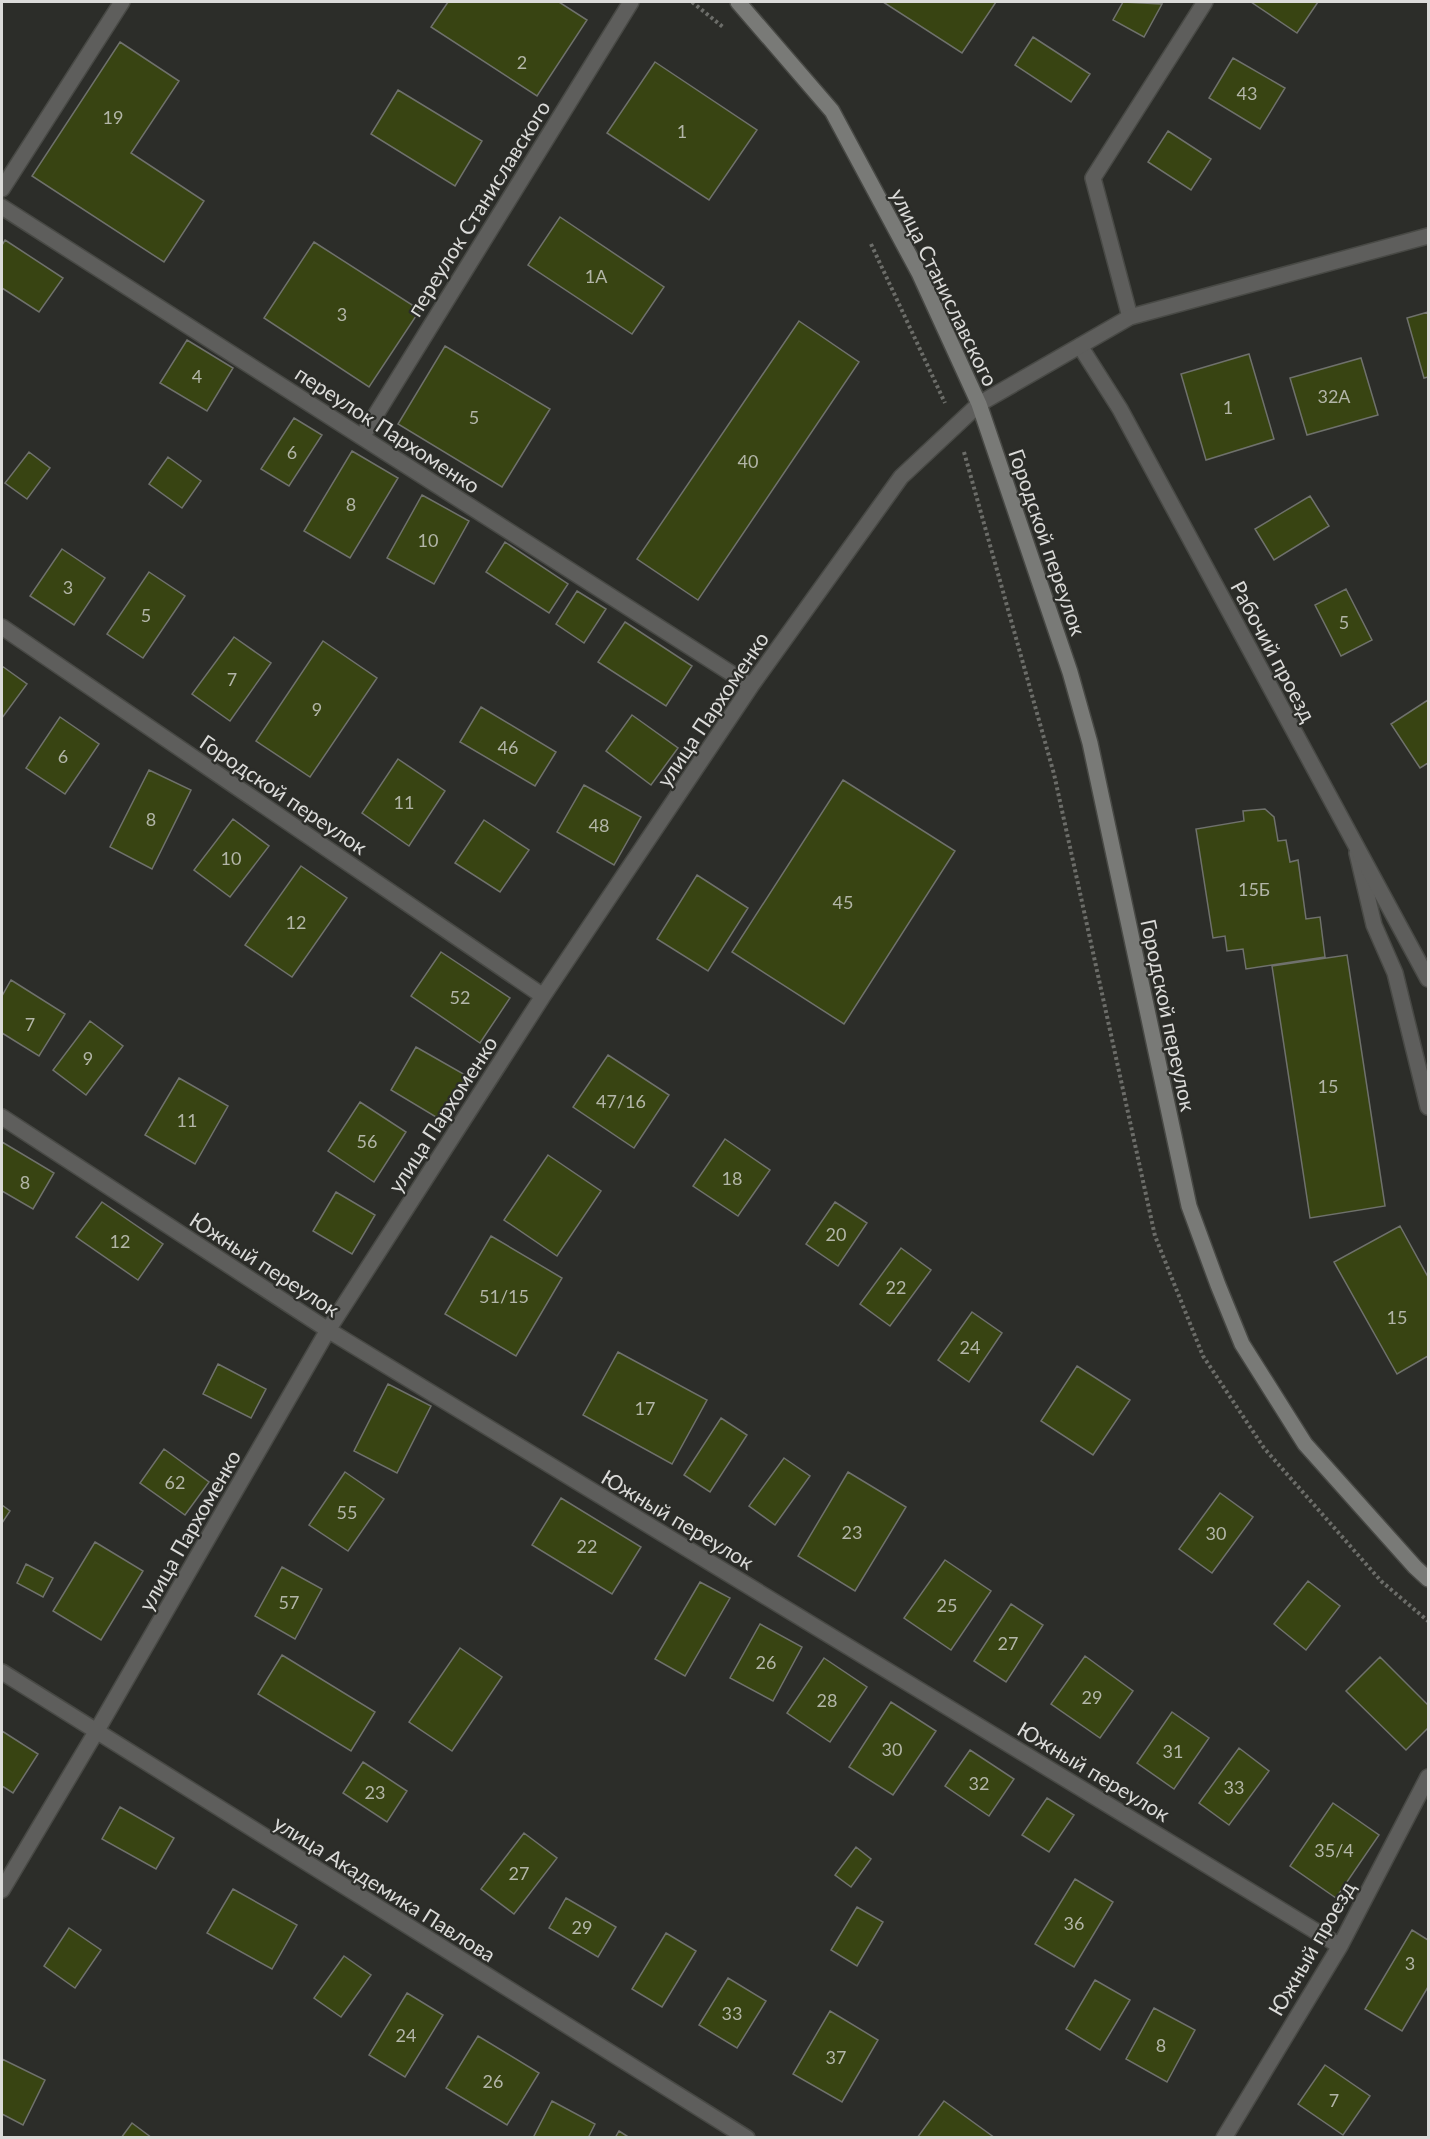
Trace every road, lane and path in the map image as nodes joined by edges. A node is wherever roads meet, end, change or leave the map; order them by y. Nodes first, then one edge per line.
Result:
1 (122, 2) edge
2 (631, 2) edge
3 (692, 2) edge
4 (739, 2) edge
5 (1205, 2) edge
6 (728, 32) dead end
7 (2, 189) edge
8 (2, 207) edge
9 (1428, 236) edge
10 (870, 243) dead end
11 (1130, 317) junction
12 (1080, 346) junction
13 (979, 404) junction
14 (956, 426) junction
15 (362, 437) junction
16 (2, 627) edge
17 (751, 686) junction
18 (1355, 846) junction
19 (1428, 979) edge
20 (543, 996) junction
21 (1428, 1107) edge
22 (2, 1117) edge
23 (328, 1330) junction
24 (1428, 1579) edge
25 (1428, 1621) edge
26 (2, 1672) edge
27 (96, 1732) junction
28 (1428, 1777) edge
29 (2, 1890) edge
30 (1340, 1946) junction
31 (747, 2138) edge
32 (1224, 2138) edge

1 - 7 street
2 - 15 street, переулок Станиславского
3 - 6 path
4 - 13 main road, улица Станиславского
5 - 11 street
8 - 15 street, переулок Пархоменко
9 - 11 street, улица Станиславского
10 - 14 path
11 - 12 street, улица Станиславского
12 - 13 street, улица Станиславского
12 - 18 street, Рабочий проезд
13 - 14 street, улица Пархоменко
13 - 24 main road, Городской переулок
14 - 17 street, улица Пархоменко
14 - 25 path
15 - 17 street, переулок Пархоменко
16 - 20 street, Городской переулок
17 - 20 street, улица Пархоменко
18 - 19 street, Рабочий проезд
18 - 21 street
20 - 23 street, улица Пархоменко
22 - 23 street, Южный переулок
23 - 27 street, улица Пархоменко
23 - 30 street, Южный переулок
26 - 27 street, улица Академика Павлова
27 - 29 street, улица Пархоменко
27 - 31 street, улица Академика Павлова
28 - 30 street, Южный проезд
30 - 32 street, Южный проезд

